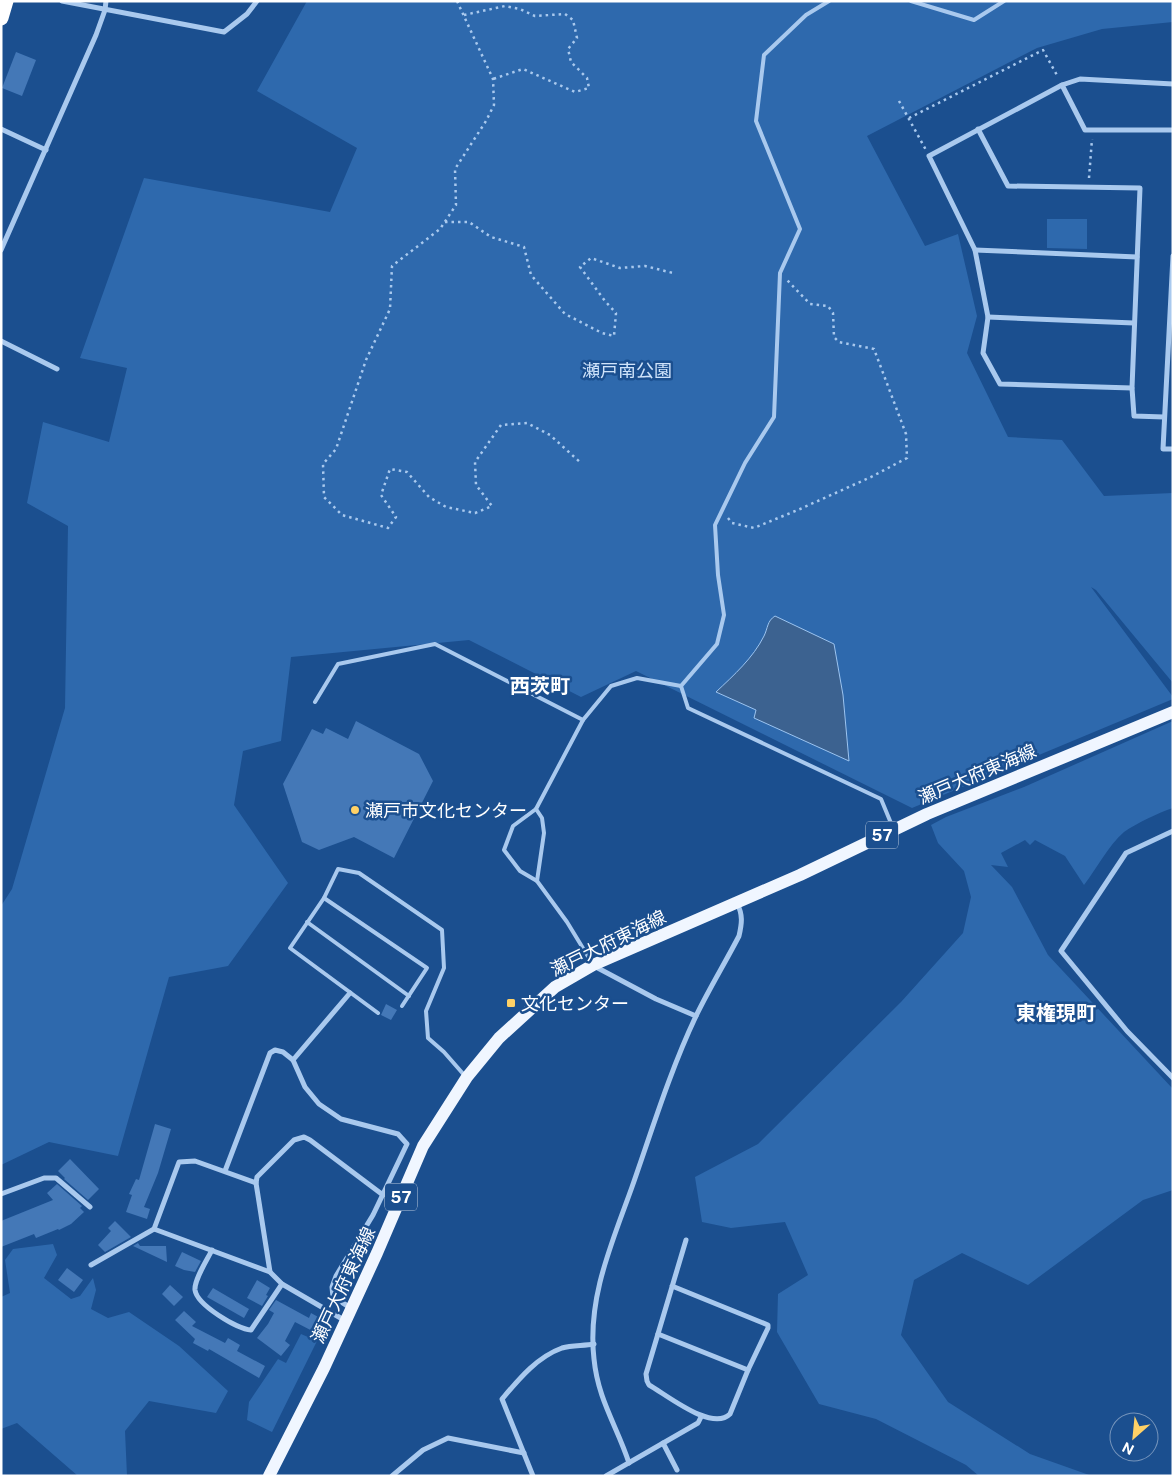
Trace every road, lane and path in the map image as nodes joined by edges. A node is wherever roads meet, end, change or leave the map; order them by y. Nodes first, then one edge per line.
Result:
1 (6, 1) edge
2 (62, 1) edge
3 (106, 1) edge
4 (257, 1) edge
5 (457, 1) edge
6 (829, 1) edge
7 (911, 1) edge
8 (1004, 1) edge
9 (105, 10) junction
10 (464, 16) junction
11 (1, 18) edge
12 (493, 79) junction
13 (1173, 84) edge
14 (1062, 85) junction
15 (899, 101) dead end
16 (909, 118) junction
17 (1, 129) edge
18 (978, 129) junction
19 (1092, 130) junction
20 (1173, 130) edge
21 (46, 150) junction
22 (929, 156) junction
23 (1089, 187) junction
24 (445, 222) junction
25 (1, 250) edge
26 (975, 250) junction
27 (1173, 256) edge
28 (1137, 257) junction
29 (674, 273) dead end
30 (780, 273) junction
31 (988, 317) junction
32 (1134, 323) junction
33 (1, 341) edge
34 (57, 369) dead end
35 (1170, 372) edge
36 (1132, 388) junction
37 (1164, 417) junction
38 (1173, 449) edge
39 (581, 463) dead end
40 (722, 510) junction
41 (681, 686) junction
42 (315, 702) dead end
43 (1173, 712) edge
44 (583, 720) junction
45 (536, 809) junction
46 (894, 829) junction
47 (1173, 832) edge
48 (537, 881) junction
49 (324, 898) junction
50 (736, 903) junction
51 (307, 922) junction
52 (593, 965) junction
53 (350, 993) junction
54 (409, 996) junction
55 (402, 1006) dead end
56 (378, 1013) dead end
57 (696, 1016) junction
58 (293, 1060) junction
59 (467, 1077) junction
60 (1173, 1078) edge
61 (225, 1171) junction
62 (256, 1183) junction
63 (1, 1194) edge
64 (383, 1195) junction
65 (90, 1207) dead end
66 (154, 1229) junction
67 (686, 1240) dead end
68 (212, 1250) junction
69 (91, 1265) dead end
70 (270, 1272) junction
71 (282, 1284) junction
72 (672, 1286) junction
73 (352, 1308) junction
74 (346, 1321) junction
75 (658, 1334) junction
76 (594, 1344) junction
77 (748, 1370) junction
78 (702, 1417) junction
79 (663, 1443) junction
80 (524, 1453) junction
81 (629, 1463) junction
82 (677, 1470) dead end
83 (269, 1476) edge
84 (392, 1476) edge
85 (533, 1476) edge
86 (606, 1476) edge

1 - 11 highway
2 - 9 street
3 - 9 street
4 - 9 street
5 - 10 path
6 - 30 lane
7 - 8 lane
9 - 21 street
10 - 12 path
10 - 12 path
12 - 24 path
13 - 14 street
14 - 16 path
14 - 18 street
14 - 19 street
15 - 16 path
16 - 22 path
17 - 21 street
18 - 22 street
18 - 23 street
19 - 20 street
19 - 23 path
21 - 25 street
22 - 26 street
23 - 28 street
24 - 29 path
24 - 39 path
26 - 28 street
26 - 31 street
27 - 35 street
28 - 32 street
30 - 40 lane
30 - 40 path
31 - 32 street
31 - 36 street
32 - 36 street
33 - 34 street
35 - 37 street
36 - 37 street
37 - 38 street
40 - 41 lane
41 - 44 lane
41 - 46 lane
42 - 44 lane
43 - 46 main road, 瀬戸大府東海線 / 57
44 - 45 lane
45 - 48 lane
45 - 48 lane
46 - 50 main road, 瀬戸大府東海線 / 57
47 - 60 street
48 - 52 lane
49 - 51 lane
49 - 54 lane
49 - 59 lane
50 - 52 main road, 瀬戸大府東海線 / 57
50 - 57 street
51 - 53 lane
51 - 54 lane
52 - 57 street
52 - 59 main road, 瀬戸大府東海線 / 57
53 - 56 lane
53 - 58 street
54 - 55 lane
57 - 76 street
58 - 61 street
58 - 64 street
59 - 73 main road, 瀬戸大府東海線 / 57
61 - 62 street
61 - 66 street
62 - 64 street
62 - 70 street
63 - 65 street
64 - 73 street
66 - 68 street
66 - 69 street
67 - 72 street
68 - 70 street
68 - 71 street
70 - 71 street
71 - 74 street
72 - 75 street
72 - 77 street
73 - 74 main road, 瀬戸大府東海線 / 57
74 - 83 main road, 瀬戸大府東海線 / 57
75 - 77 street
75 - 78 street
76 - 80 street
76 - 81 street
77 - 78 street
78 - 79 street
79 - 81 street
79 - 82 street
80 - 84 street
80 - 85 street
81 - 86 street

